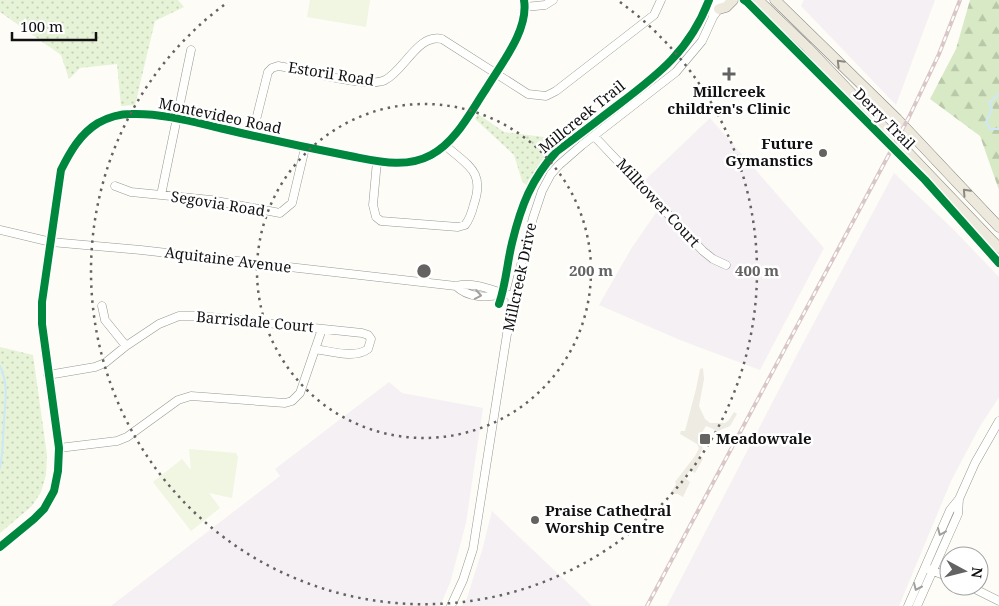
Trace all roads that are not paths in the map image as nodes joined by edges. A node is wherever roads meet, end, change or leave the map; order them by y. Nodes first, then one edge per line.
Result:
1 (553, 0) edge
2 (661, 0) edge
3 (733, 0) edge
4 (758, 0) edge
5 (776, 0) edge
6 (524, 4) edge
7 (718, 7) edge
8 (191, 50) dead end
9 (496, 73) junction
10 (177, 118) junction
11 (252, 136) junction
12 (594, 136) junction
13 (446, 146) junction
14 (305, 148) junction
15 (377, 161) junction
16 (115, 186) dead end
17 (161, 195) junction
18 (999, 227) edge
19 (0, 230) edge
20 (51, 242) junction
21 (999, 248) edge
22 (726, 264) dead end
23 (513, 296) junction
24 (102, 306) dead end
25 (322, 328) junction
26 (126, 346) junction
27 (315, 350) junction
28 (48, 375) junction
29 (999, 421) edge
30 (60, 448) junction
31 (0, 547) edge
32 (929, 569) junction
33 (939, 573) edge
34 (451, 606) edge
35 (908, 606) edge
36 (917, 606) edge

1 - 6 street
2 - 9 street, Estoril Road
3 - 7 main road
4 - 21 main road
18 -> 5 main road
6 - 9 street, Montevideo Road
7 - 12 street, Millcreek Drive
8 - 10 street
9 - 11 street, Estoril Road
9 - 13 street, Montevideo Road
10 - 11 street, Montevideo Road
10 - 17 street
10 - 20 street, Montevideo Road
11 - 14 street, Montevideo Road
12 - 22 street, Milltower Court
12 - 23 street, Millcreek Drive
13 - 15 street, Montevideo Road
13 - 15 street
14 - 15 street, Montevideo Road
14 - 17 street, Segovia Road
16 - 17 street, Segovia Road
19 - 20 street, Aquitaine Avenue
20 - 23 street, Aquitaine Avenue
20 - 28 street, Montevideo Road
23 - 34 street, Millcreek Drive
24 - 26 street
25 - 26 street, Barrisdale Court
25 - 27 street
25 - 27 street, Barrisdale Court
26 - 28 street, Barrisdale Court
27 - 30 street
28 - 30 street, Montevideo Road
29 - 32 street
30 - 31 street, Montevideo Road
32 - 33 street
32 -> 35 street
32 - 36 street

